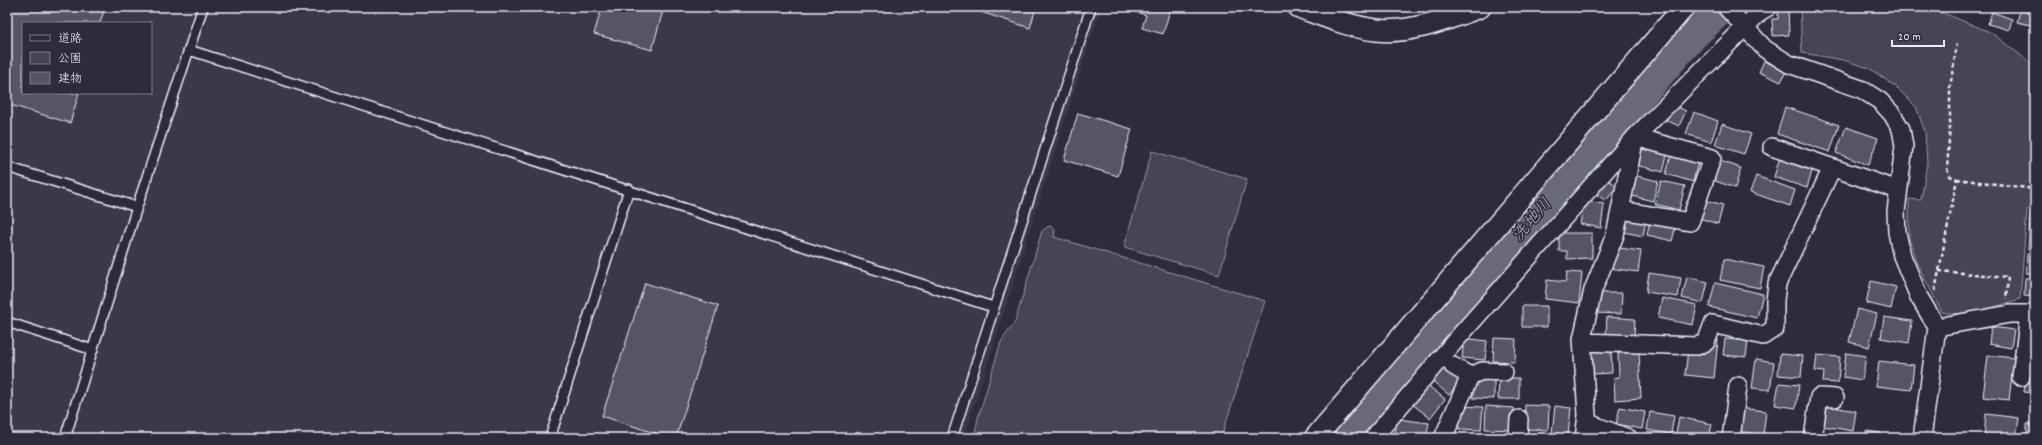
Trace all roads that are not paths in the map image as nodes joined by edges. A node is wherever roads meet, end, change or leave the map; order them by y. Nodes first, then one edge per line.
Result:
1 (203, 7) edge
2 (1090, 7) edge
3 (1299, 7) edge
4 (1480, 7) edge
5 (1684, 7) edge
6 (1726, 7) edge
7 (1768, 7) edge
8 (1741, 24) junction
9 (190, 50) junction
10 (1635, 138) junction
11 (1772, 148) dead end
12 (7, 167) edge
13 (1832, 168) junction
14 (629, 189) junction
15 (1898, 190) junction
16 (137, 207) junction
17 (1621, 210) junction
18 (993, 307) junction
19 (2032, 314) edge
20 (7, 322) edge
21 (1934, 322) junction
22 (1583, 342) junction
23 (93, 350) junction
24 (1453, 366) dead end
25 (1504, 372) dead end
26 (1470, 376) junction
27 (2021, 377) dead end
28 (1738, 386) dead end
29 (1835, 398) dead end
30 (1519, 419) dead end
31 (1585, 430) edge
32 (66, 438) edge
33 (550, 438) edge
34 (952, 438) edge
35 (1315, 438) edge
36 (1373, 438) edge
37 (1443, 438) edge
38 (1518, 438) edge
39 (1628, 438) edge
40 (1731, 438) edge
41 (1813, 438) edge
42 (1922, 438) edge

1 - 9 lane
2 - 18 lane
3 - 4 street
5 - 35 street
6 - 8 street
7 - 8 street
8 - 10 street
8 - 15 street
9 - 14 lane
9 - 16 lane
10 - 17 street
10 - 17 street
10 - 36 street
11 - 13 street
12 - 16 lane
13 - 15 street
13 - 22 street
14 - 18 lane
14 - 33 lane
15 - 21 street
16 - 23 lane
17 - 22 street
18 - 34 lane
19 - 21 street
19 - 27 street
20 - 23 lane
21 - 42 street
22 - 31 street
23 - 32 lane
24 - 26 street
25 - 26 street
26 - 37 street
28 - 40 street
29 - 41 street
30 - 38 street
31 - 39 street

